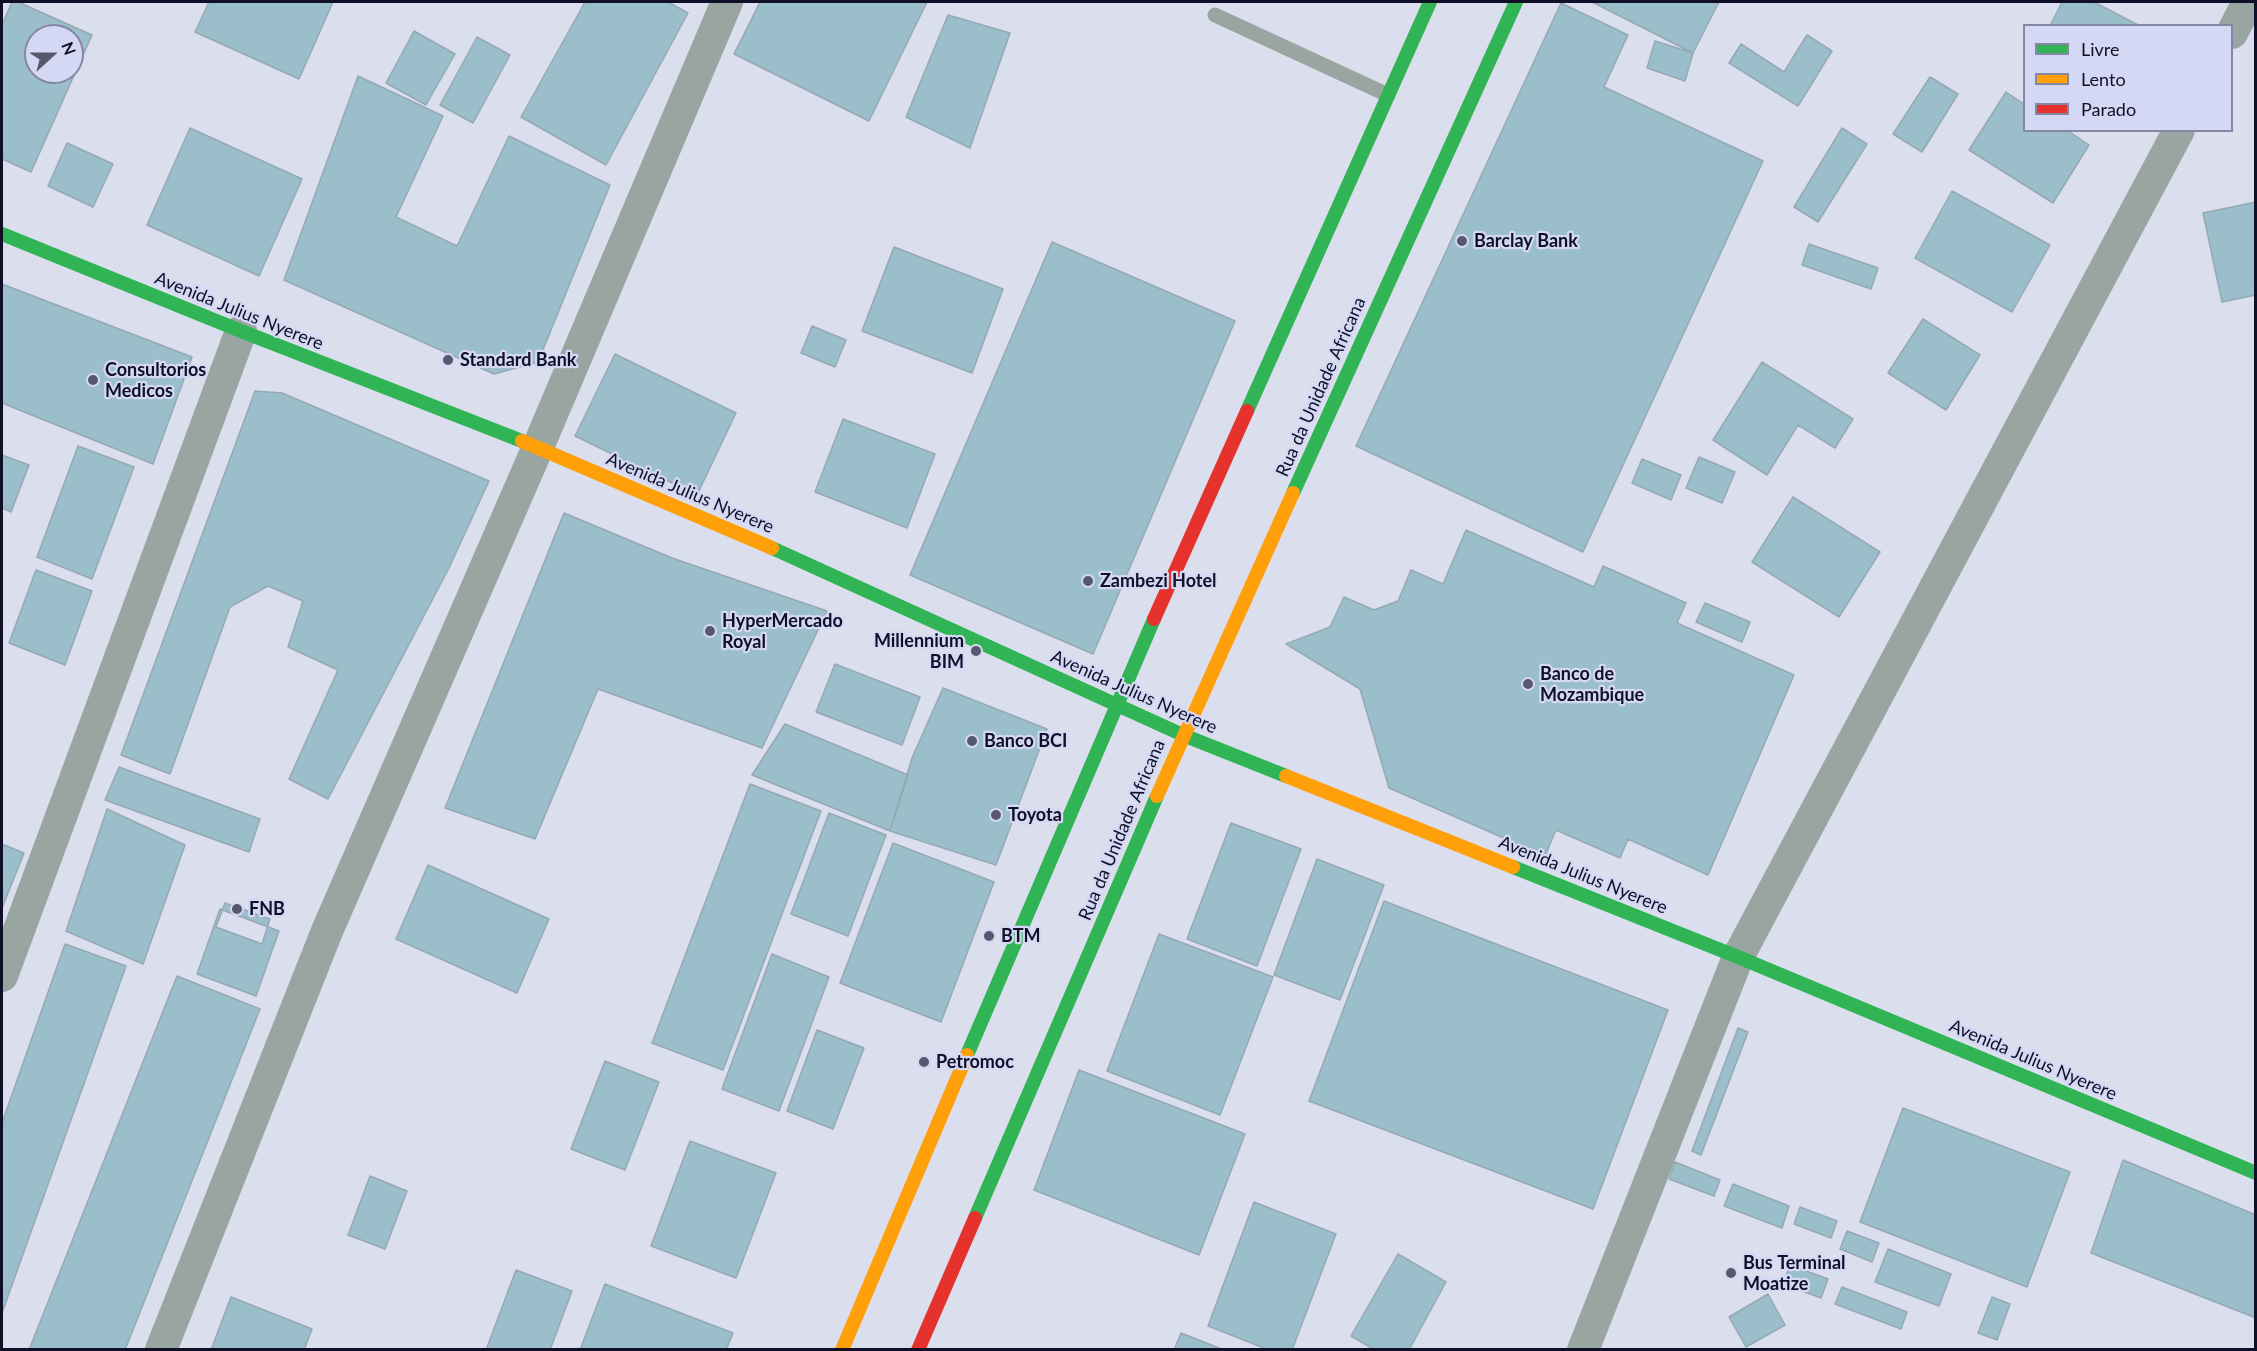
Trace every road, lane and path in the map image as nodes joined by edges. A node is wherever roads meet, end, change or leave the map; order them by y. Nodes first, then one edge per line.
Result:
1 (727, 2) edge
2 (1430, 2) edge
3 (1516, 2) edge
4 (2248, 2) edge
5 (1215, 15) dead end
6 (2233, 31) edge
7 (1388, 95) junction
8 (2178, 132) edge
9 (2, 234) edge
10 (240, 331) junction
11 (538, 447) junction
12 (1116, 704) junction
13 (1183, 735) junction
14 (1738, 957) junction
15 (2, 976) edge
16 (2256, 1173) edge
17 (161, 1350) edge
18 (842, 1350) edge
19 (918, 1350) edge
20 (1583, 1350) edge

1 - 11 street
2 - 7 street
3 - 13 street, Rua da Unidade Africana
4 - 6 street
5 - 7 lane
7 - 12 street
8 - 14 street
9 - 10 street, Avenida Julius Nyerere
10 - 11 street, Avenida Julius Nyerere
10 - 15 street
11 - 12 street, Avenida Julius Nyerere
11 - 17 street
12 - 13 street, Avenida Julius Nyerere
12 - 18 street
13 - 14 street, Avenida Julius Nyerere
13 - 19 street, Rua da Unidade Africana
14 - 16 street, Avenida Julius Nyerere
14 - 20 street

